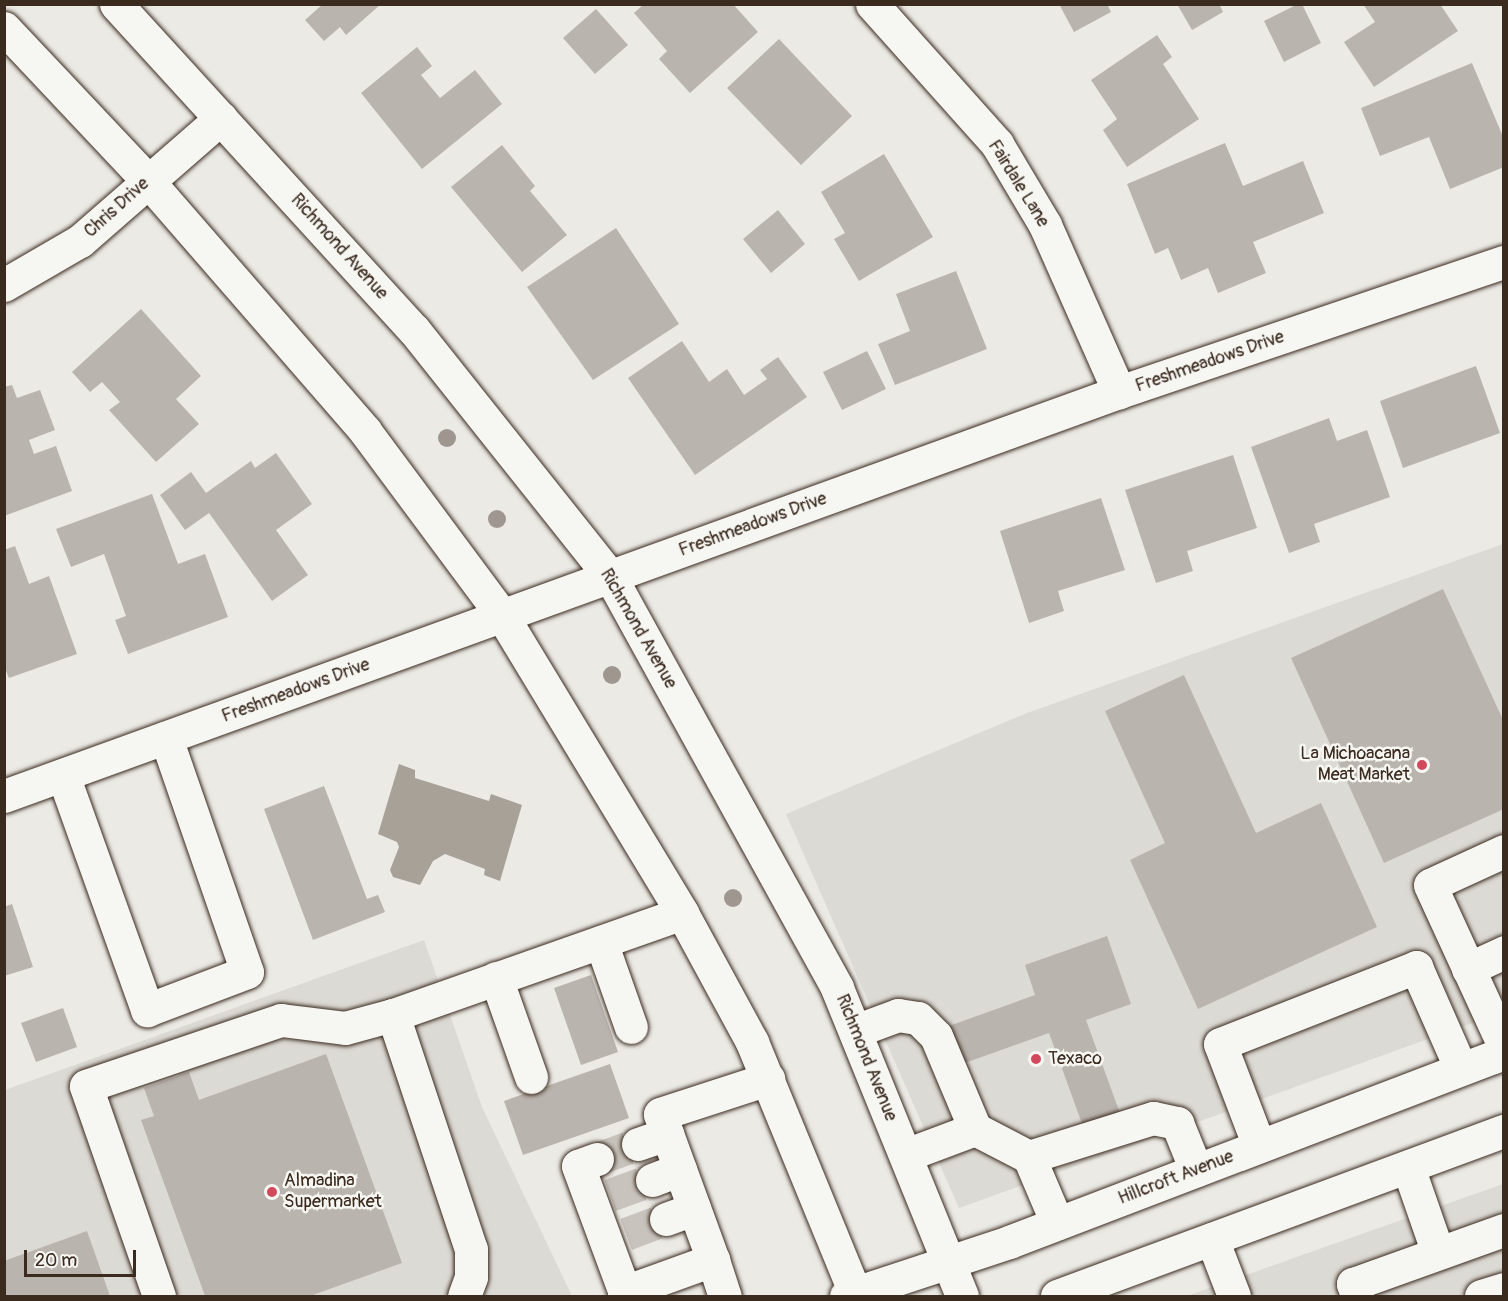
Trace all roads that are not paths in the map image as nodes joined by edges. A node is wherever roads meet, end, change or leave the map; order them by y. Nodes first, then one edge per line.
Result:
1 (116, 4) edge
2 (872, 4) edge
3 (4, 28) edge
4 (221, 118) junction
5 (148, 181) junction
6 (1503, 261) edge
7 (4, 285) edge
8 (1119, 393) junction
9 (610, 576) junction
10 (503, 617) junction
11 (166, 738) junction
12 (63, 775) junction
13 (4, 796) edge
14 (1503, 851) edge
15 (682, 913) junction
16 (601, 942) junction
17 (1503, 952) edge
18 (1468, 969) junction
19 (496, 978) junction
20 (393, 1015) junction
21 (631, 1027) dead end
22 (855, 1031) junction
23 (1503, 1046) edge
24 (1503, 1053) edge
25 (1461, 1069) junction
26 (531, 1077) dead end
27 (768, 1079) junction
28 (975, 1129) junction
29 (1503, 1131) edge
30 (1259, 1146) junction
31 (906, 1155) junction
32 (1029, 1157) junction
33 (597, 1159) tunnel mouth
34 (1408, 1167) junction
35 (1196, 1170) junction
36 (1057, 1223) junction
37 (1503, 1230) edge
38 (1212, 1239) junction
39 (1438, 1253) junction
40 (713, 1260) junction
41 (949, 1262) junction
42 (1503, 1289) edge
43 (1090, 1291) edge
44 (625, 1294) edge
45 (852, 1295) edge
46 (159, 1296) edge
47 (464, 1296) edge
48 (725, 1296) edge
49 (962, 1296) edge
50 (1057, 1296) edge
51 (1234, 1296) edge
52 (1357, 1296) edge
53 (1482, 1296) edge

1 - 4 main road, Richmond Avenue
2 - 8 main road, Fairdale Lane
3 - 5 main road
4 - 5 main road, Chris Drive
4 - 9 main road, Richmond Avenue
5 - 7 main road, Chris Drive
5 - 10 main road
6 - 8 main road, Freshmeadows Drive
8 - 9 main road, Freshmeadows Drive
9 - 10 main road, Freshmeadows Drive
9 - 22 main road, Richmond Avenue
10 - 11 main road, Freshmeadows Drive
10 - 15 main road
11 - 12 main road, Freshmeadows Drive
11 - 12 main road
12 - 13 main road, Freshmeadows Drive
14 - 18 main road
15 - 16 main road
15 - 27 main road
16 - 19 main road
16 - 21 main road
17 - 18 main road
18 - 23 main road
19 - 20 main road
19 - 26 main road
20 - 46 main road
20 - 47 main road
22 - 28 main road
22 - 31 main road, Richmond Avenue
24 - 25 main road, Hillcroft Avenue
25 - 30 main road, Hillcroft Avenue
25 - 30 main road
27 - 40 main road
27 - 45 main road
28 - 31 main road
28 - 32 main road
29 - 34 main road
30 - 35 main road, Hillcroft Avenue
31 - 41 main road, Richmond Avenue
32 - 35 main road
32 - 36 main road
33 - 44 main road
34 - 38 main road
34 - 39 main road
35 - 36 main road, Hillcroft Avenue
36 - 41 main road, Hillcroft Avenue
37 - 39 main road
38 - 43 main road
38 - 51 main road
39 - 52 main road
40 - 44 main road
40 - 48 main road
41 - 45 main road, Hillcroft Avenue
41 - 49 main road, Richmond Avenue
42 - 53 main road
43 - 50 main road

